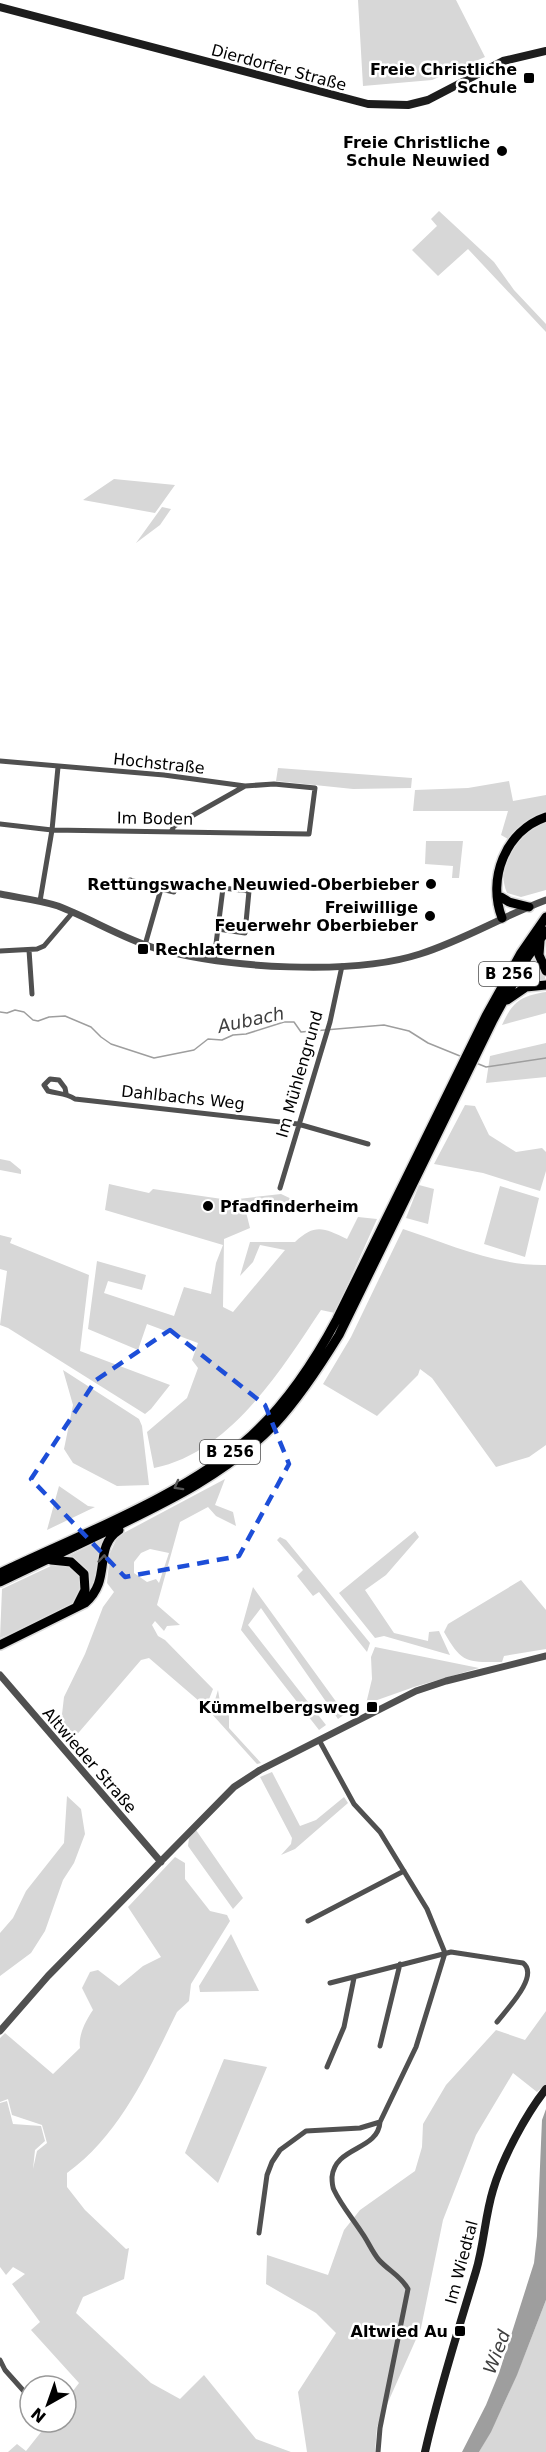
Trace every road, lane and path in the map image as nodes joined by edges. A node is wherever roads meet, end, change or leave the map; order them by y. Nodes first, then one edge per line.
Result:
1 (0, 7) edge
2 (546, 51) edge
3 (0, 762) edge
4 (58, 767) junction
5 (245, 786) junction
6 (546, 817) edge
7 (0, 824) edge
8 (52, 830) junction
9 (171, 832) junction
10 (309, 834) joint
11 (498, 878) junction
12 (130, 880) dead end
13 (176, 886) dead end
14 (160, 889) junction
15 (0, 894) edge
16 (501, 897) junction
17 (546, 900) edge
18 (40, 901) junction
19 (529, 907) junction
20 (73, 912) junction
21 (546, 917) edge
22 (502, 918) junction
23 (218, 929) junction
24 (540, 934) edge
25 (145, 945) junction
26 (29, 950) junction
27 (0, 951) edge
28 (214, 960) junction
29 (342, 966) junction
30 (546, 971) edge
31 (546, 985) edge
32 (32, 994) dead end
33 (499, 1008) junction
34 (489, 1018) junction
35 (66, 1093) dead end
36 (298, 1124) junction
37 (368, 1144) dead end
38 (280, 1188) dead end
39 (365, 1272) junction
40 (144, 1514) junction
41 (46, 1560) junction
42 (0, 1573) edge
43 (0, 1582) edge
44 (77, 1606) junction
45 (0, 1645) edge
46 (546, 1656) edge
47 (0, 1675) edge
48 (319, 1740) junction
49 (160, 1862) junction
50 (404, 1871) junction
51 (309, 1921) dead end
52 (444, 1953) junction
53 (399, 1964) junction
54 (354, 1978) junction
55 (330, 1983) dead end
56 (496, 2022) dead end
57 (0, 2031) edge
58 (380, 2046) dead end
59 (327, 2067) dead end
60 (546, 2089) edge
61 (380, 2122) junction
62 (259, 2233) dead end
63 (0, 2360) edge
64 (18, 2385) edge
65 (378, 2452) edge
66 (425, 2452) edge

1 - 2 main road, Dierdorfer Straße
3 - 4 street, Hochstraße
4 - 5 street, Hochstraße
4 - 8 street
5 - 9 street
5 - 10 street, Hochstraße
6 - 11 highway
7 - 8 street, Im Boden
8 - 9 street, Im Boden
8 - 18 street
9 - 10 street, Im Boden
11 - 16 highway
11 - 22 highway
12 - 14 street
13 - 14 street
14 - 25 street
15 - 18 street
16 - 19 highway
16 - 22 highway
17 - 19 street
18 - 20 street
19 - 22 street
20 - 25 street
20 - 26 street
21 - 24 highway, B 256
22 - 29 street
23 - 23 street
23 - 28 street
24 - 30 highway
24 - 33 highway, B 256
24 - 34 highway, B 256
25 - 28 street
26 - 27 street
26 - 32 street
28 - 29 street
29 - 36 street, Im Mühlengrund
31 - 33 highway
33 - 34 highway, B 256
34 - 39 highway, B 256
35 - 36 street, Dahlbachs Weg
36 - 37 street, Dahlbachs Weg
36 - 38 street, Im Mühlengrund
39 - 40 highway, B 256
39 -> 42 highway, B 256
40 - 41 highway, B 256
44 -> 40 highway, B 256
41 - 43 highway, B 256
41 - 44 highway
44 - 45 highway
46 - 48 street
47 - 49 street, Altwieder Straße
48 - 49 street
48 - 50 street
49 - 57 street
50 - 51 street
50 - 52 street
52 - 53 street
52 - 56 street
52 - 61 street
53 - 54 street
53 - 58 street
54 - 55 street
54 - 59 street
60 - 66 main road, Im Wiedtal
61 - 62 street
61 - 65 street
63 - 64 street

